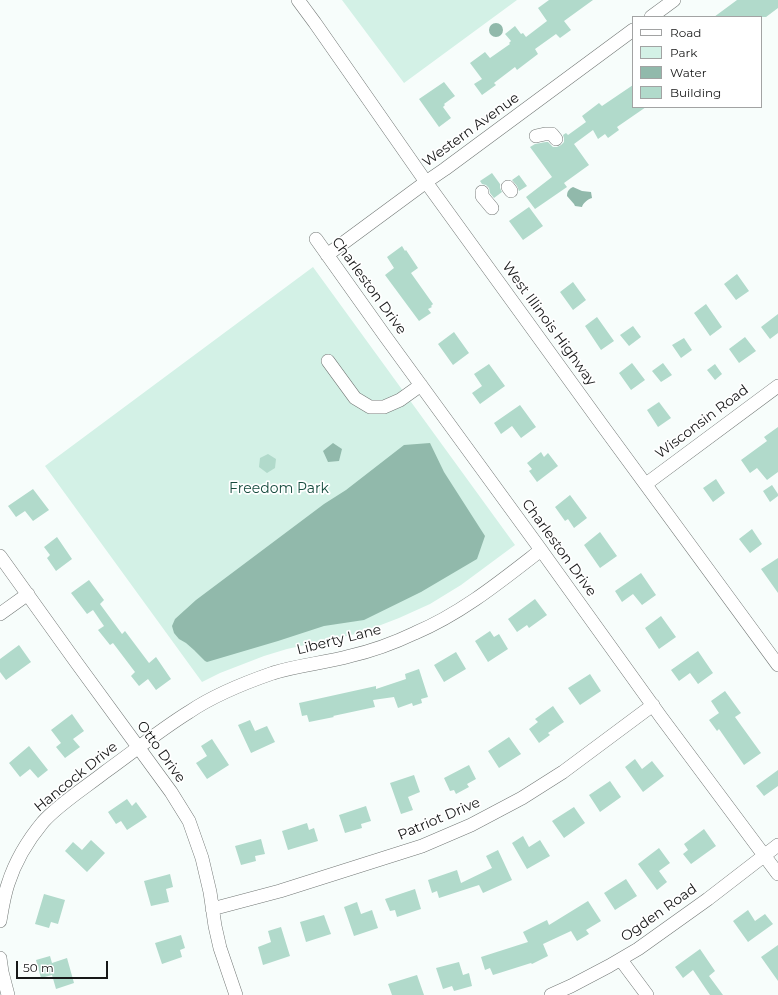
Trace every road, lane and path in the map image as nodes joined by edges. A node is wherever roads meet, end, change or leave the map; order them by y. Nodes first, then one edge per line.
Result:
1 (298, 0) edge
2 (674, 0) edge
3 (652, 16) edge
4 (632, 31) edge
5 (536, 136) dead end
6 (556, 139) dead end
7 (426, 182) junction
8 (482, 192) dead end
9 (492, 208) dead end
10 (316, 239) dead end
11 (327, 255) junction
12 (328, 361) dead end
13 (421, 385) junction
14 (778, 386) edge
15 (646, 484) junction
16 (541, 550) junction
17 (0, 556) edge
18 (28, 594) junction
19 (0, 614) edge
20 (778, 665) edge
21 (653, 705) junction
22 (138, 747) junction
23 (778, 846) edge
24 (764, 856) junction
25 (778, 874) edge
26 (212, 909) junction
27 (0, 921) edge
28 (0, 958) edge
29 (621, 960) junction
30 (8, 995) edge
31 (236, 995) edge
32 (551, 995) edge
33 (647, 995) edge

1 - 7 street, West Illinois Highway
2 - 3 street
4 - 7 street, Western Avenue
5 - 6 street
7 - 11 street, Western Avenue
7 - 15 street, West Illinois Highway
8 - 9 street
10 - 11 street, Charleston Drive
11 - 13 street, Charleston Drive
12 - 13 street
13 - 16 street, Charleston Drive
14 - 15 street, Wisconsin Road
15 - 20 street, West Illinois Highway
16 - 21 street, Charleston Drive
16 - 22 street, Liberty Lane
17 - 18 street, Otto Drive
18 - 19 street
18 - 22 street, Otto Drive
21 - 24 street, Charleston Drive
21 - 26 street, Patriot Drive
22 - 26 street, Otto Drive
22 - 27 street, Hancock Drive
23 - 24 street, Ogden Road
24 - 25 street, Charleston Drive
24 - 29 street, Ogden Road
26 - 31 street, Otto Drive
28 - 30 street
29 - 32 street, Ogden Road
29 - 33 street

